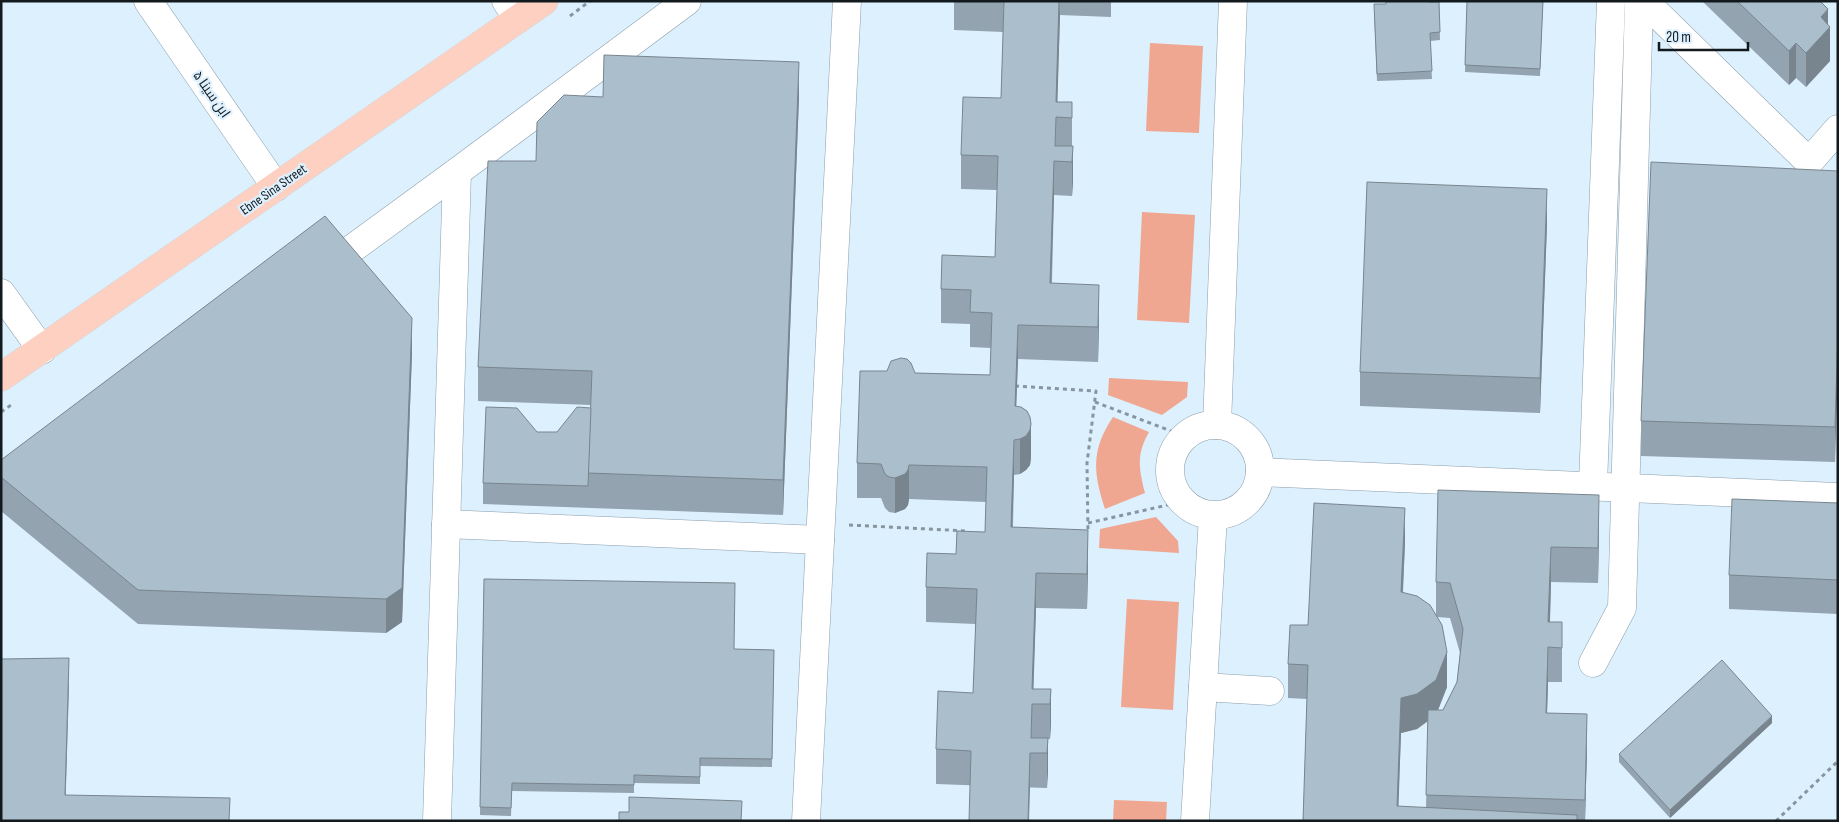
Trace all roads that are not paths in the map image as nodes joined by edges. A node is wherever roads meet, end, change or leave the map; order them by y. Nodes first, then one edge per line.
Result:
1 (148, 1) edge
2 (544, 1) edge
3 (687, 1) edge
4 (847, 1) edge
5 (1233, 1) edge
6 (1611, 1) edge
7 (1640, 1) edge
8 (1644, 1) edge
9 (512, 10) edge
10 (1838, 129) edge
11 (457, 172) junction
12 (276, 187) junction
13 (1604, 203) junction
14 (1634, 206) junction
15 (304, 283) edge
16 (1, 293) edge
17 (42, 350) junction
18 (1, 377) edge
19 (1217, 425) junction
20 (1260, 472) junction
21 (1594, 485) junction
22 (1627, 487) junction
23 (1838, 497) edge
24 (1213, 516) junction
25 (446, 524) junction
26 (820, 532) junction
27 (1593, 663) dead end
28 (1203, 687) junction
29 (1270, 691) dead end
30 (437, 821) edge
31 (806, 821) edge
32 (1195, 821) edge

1 - 12 street, ابن سینا ۵
2 - 9 main road, Ebne Sina Street
3 - 11 street
4 - 26 street
5 - 19 street
6 - 13 street
7 - 14 street
8 - 10 street
9 - 12 main road, Ebne Sina Street
11 - 15 street
11 - 25 street
12 - 17 main road, Ebne Sina Street
13 - 14 street
13 - 21 street
14 - 22 street
16 - 17 street
17 - 18 main road, Ebne Sina Street
19 - 20 street
19 - 24 street
20 - 21 street
20 - 24 street
21 - 22 street
22 - 23 street
22 - 27 street
24 - 28 street
25 - 26 street
25 - 30 street
26 - 31 street
28 - 29 street
28 - 32 street

